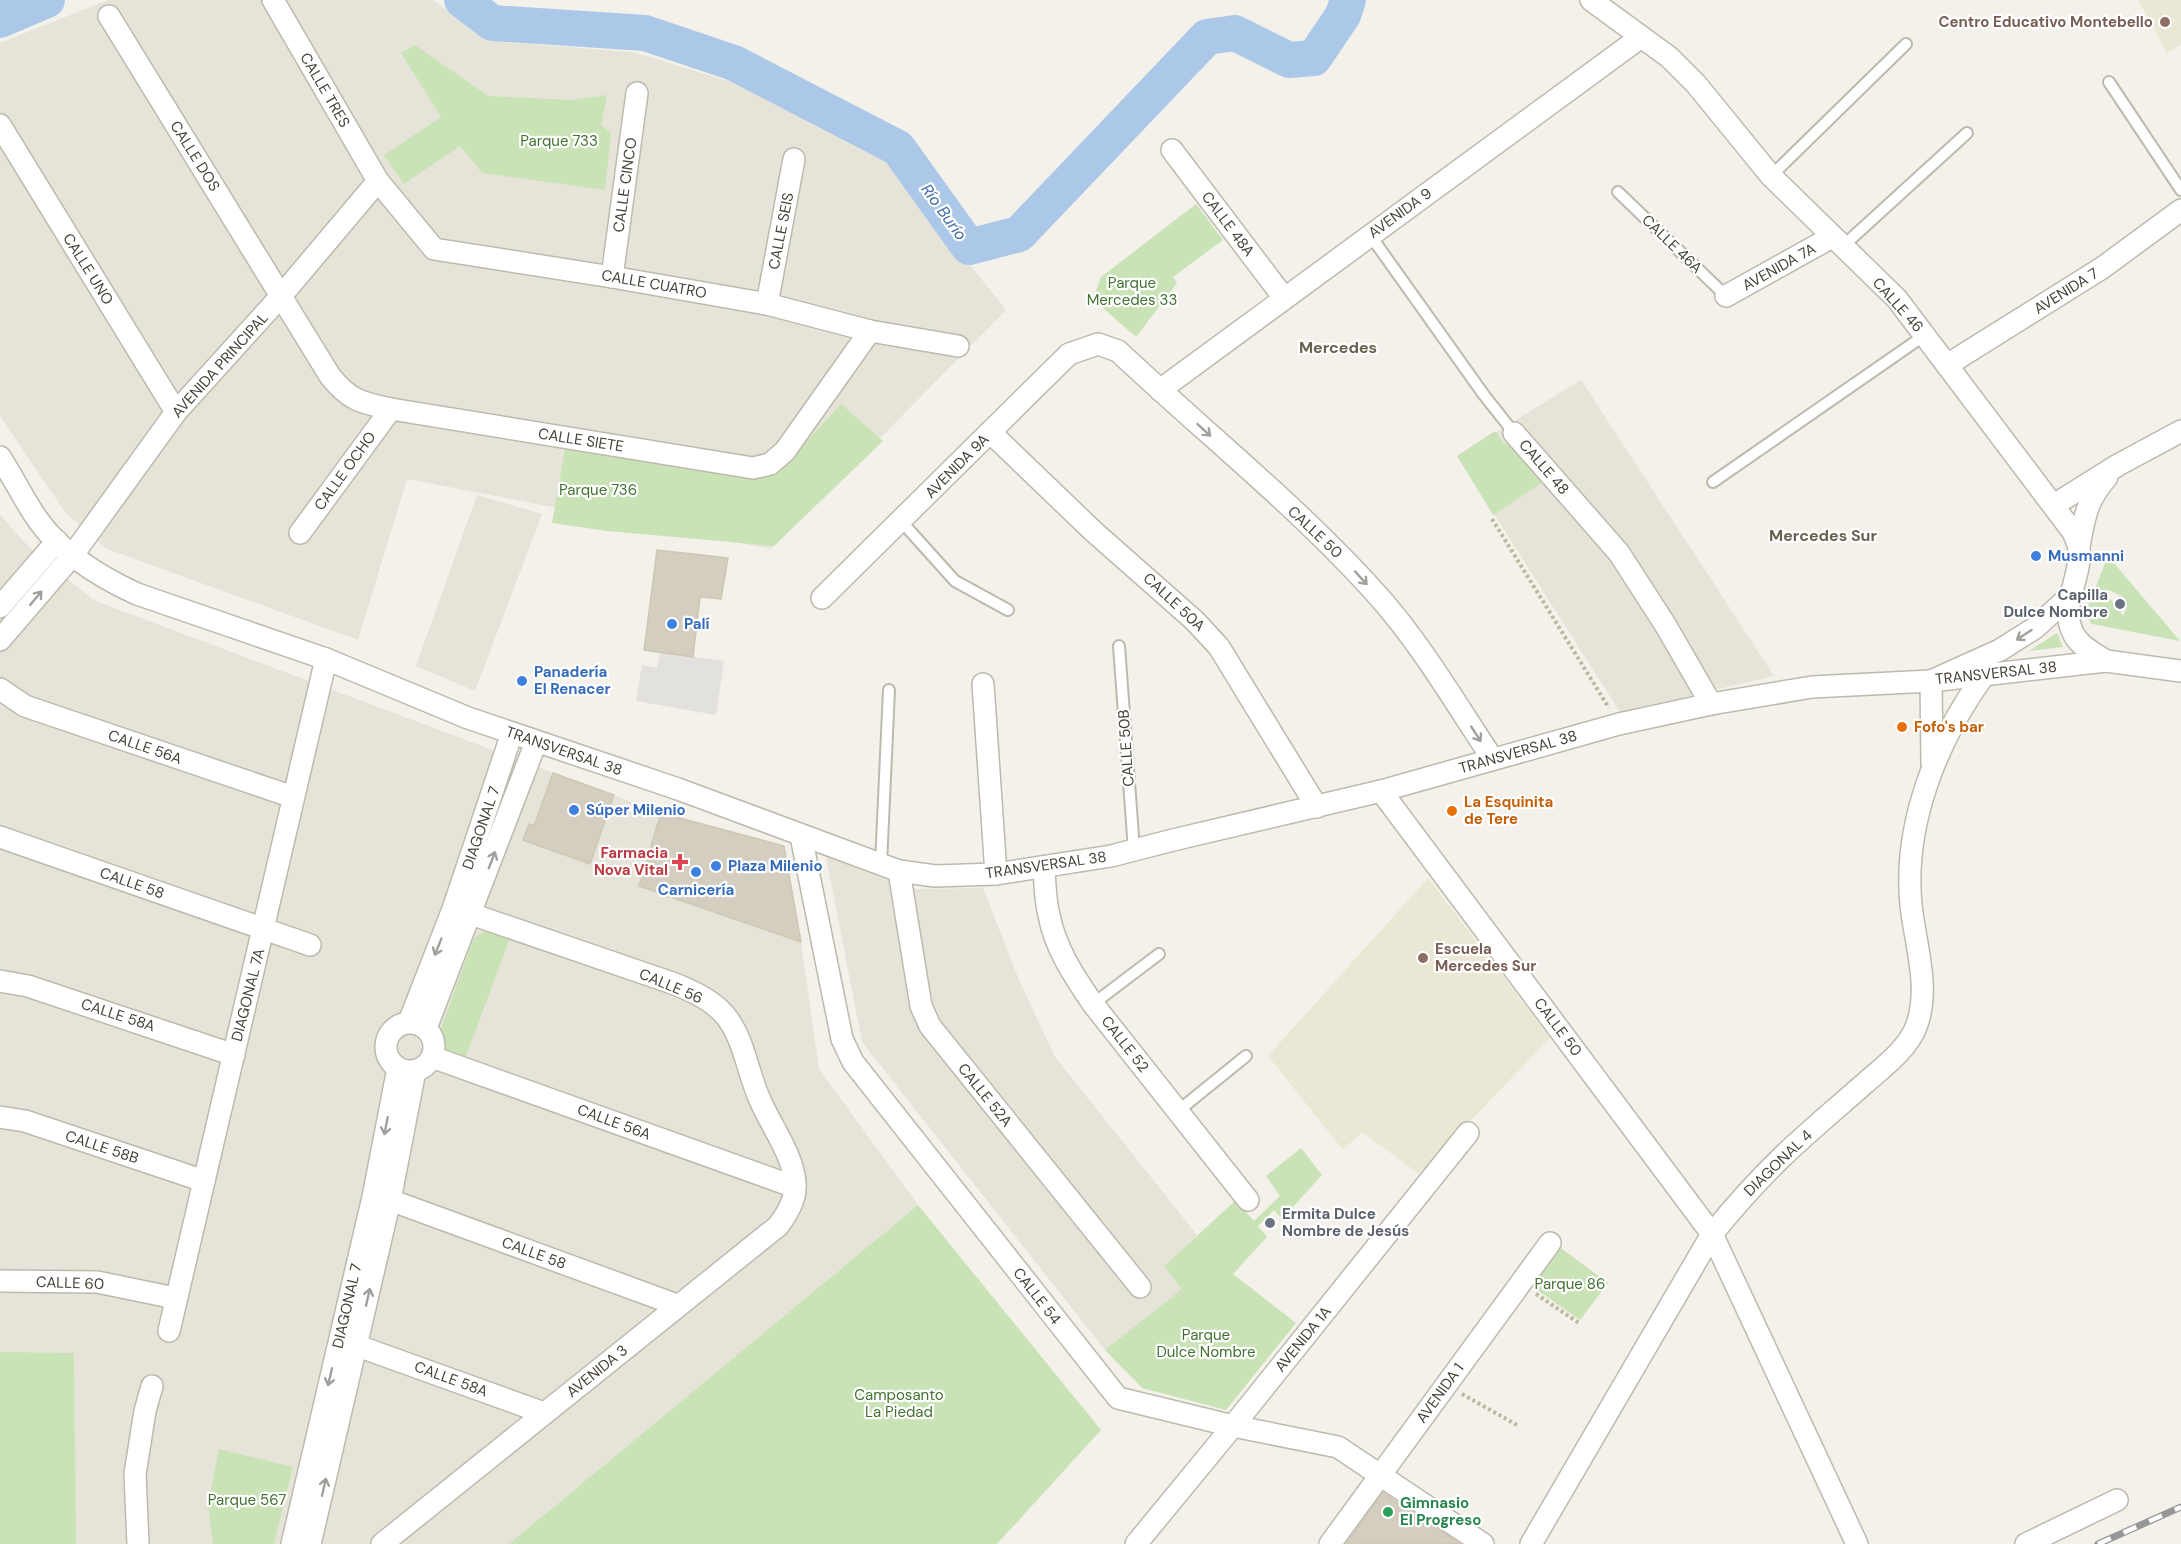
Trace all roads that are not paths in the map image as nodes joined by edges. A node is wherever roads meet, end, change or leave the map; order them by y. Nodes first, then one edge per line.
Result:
1 (273, 0) edge
2 (1591, 0) edge
3 (109, 16) dead end
4 (1641, 36) junction
5 (1906, 44) dead end
6 (2109, 82) dead end
7 (638, 93) dead end
8 (0, 125) edge
9 (1967, 133) dead end
10 (1172, 150) dead end
11 (794, 159) dead end
12 (1771, 176) junction
13 (378, 181) junction
14 (2181, 190) edge
15 (1618, 192) dead end
16 (2181, 210) edge
17 (1370, 235) junction
18 (1837, 242) junction
19 (612, 276) junction
20 (281, 296) junction
21 (1726, 296) joint
22 (1284, 298) junction
23 (767, 304) junction
24 (870, 332) junction
25 (1925, 335) junction
26 (1098, 344) joint
27 (958, 346) dead end
28 (1947, 365) junction
29 (1160, 390) junction
30 (391, 409) junction
31 (176, 412) junction
32 (2181, 431) edge
33 (990, 432) junction
34 (1514, 433) joint
35 (0, 457) edge
36 (2118, 465) junction
37 (1713, 482) dead end
38 (2054, 505) junction
39 (902, 522) junction
40 (300, 533) dead end
41 (57, 541) junction
42 (2079, 547) junction
43 (72, 556) junction
44 (2069, 597) junction
45 (822, 598) dead end
46 (0, 607) edge
47 (1008, 610) dead end
48 (0, 640) edge
49 (1119, 646) dead end
50 (326, 659) junction
51 (2106, 661) junction
52 (2181, 671) edge
53 (1984, 675) junction
54 (1931, 681) junction
55 (983, 684) dead end
56 (0, 690) edge
57 (889, 690) dead end
58 (1711, 704) junction
59 (512, 733) junction
60 (536, 742) junction
61 (1492, 758) junction
62 (1932, 770) junction
63 (1381, 790) junction
64 (293, 797) junction
65 (1317, 807) junction
66 (801, 836) junction
67 (0, 837) edge
68 (1134, 850) junction
69 (890, 868) junction
70 (1044, 868) junction
71 (996, 874) junction
72 (462, 912) junction
73 (265, 929) junction
74 (310, 945) dead end
75 (1159, 954) dead end
76 (0, 981) edge
77 (1093, 1004) junction
78 (417, 1025) junction
79 (234, 1055) junction
80 (1246, 1056) dead end
81 (432, 1057) junction
82 (406, 1070) junction
83 (1178, 1111) junction
84 (0, 1118) edge
85 (1468, 1133) dead end
86 (204, 1181) junction
87 (795, 1187) junction
88 (381, 1198) junction
89 (1248, 1200) dead end
90 (1712, 1234) junction
91 (1550, 1243) dead end
92 (0, 1281) edge
93 (1140, 1287) dead end
94 (175, 1299) junction
95 (677, 1305) junction
96 (169, 1331) dead end
97 (348, 1342) junction
98 (152, 1386) dead end
99 (544, 1413) junction
100 (1233, 1426) junction
101 (1379, 1476) junction
102 (2117, 1500) dead end
103 (138, 1544) edge
104 (292, 1544) edge
105 (310, 1544) edge
106 (382, 1544) edge
107 (1136, 1544) edge
108 (1330, 1544) edge
109 (1483, 1544) edge
110 (1531, 1544) edge
111 (1857, 1544) edge
112 (2026, 1544) edge

1 - 13 street, CALLE TRES
2 - 4 street, CALLE 46
3 - 20 street, CALLE DOS
4 - 12 street, CALLE 46
4 - 17 street, AVENIDA 9
5 - 12 lane
6 - 14 lane
7 - 19 street, CALLE CINCO
8 - 31 street, CALLE UNO
9 - 18 lane
10 - 22 street, CALLE 48A
11 - 23 street, CALLE SEIS
12 - 18 street, CALLE 46
13 - 19 street, CALLE CUATRO
13 - 20 street, AVENIDA PRINCIPAL
15 - 21 lane, CALLE 46A
16 - 28 street, AVENIDA 7
17 - 22 street, AVENIDA 9
17 - 34 lane, CALLE 48
18 - 21 street, AVENIDA 7A
18 - 25 street, CALLE 46
19 - 23 street, CALLE CUATRO
20 - 30 street, CALLE SIETE
20 - 31 street, AVENIDA PRINCIPAL
22 - 29 street, AVENIDA 9
23 - 24 street, CALLE CUATRO
24 - 27 street, CALLE CUATRO
24 - 30 street, CALLE SIETE
25 - 28 street, CALLE 46
25 - 37 lane
26 - 29 street, CALLE 50
26 - 33 street, AVENIDA 9A
28 - 38 street, CALLE 46
29 -> 61 street, CALLE 50
30 - 40 street, CALLE OCHO
31 - 43 street, AVENIDA PRINCIPAL
32 - 36 street
33 - 39 street, AVENIDA 9A
33 - 65 street, CALLE 50A
34 - 58 street, CALLE 48
35 - 41 street, TRANSVERSAL 38
36 - 38 street
36 - 42 street
38 - 42 street, CALLE 46
39 - 45 street, AVENIDA 9A
39 - 47 lane
41 - 43 street, TRANSVERSAL 38
41 - 46 street
42 - 44 street
48 -> 43 street, AVENIDA PRINCIPAL
43 - 50 street, TRANSVERSAL 38
44 - 51 street
44 -> 54 street
49 - 68 lane, CALLE 50B
50 - 59 street, TRANSVERSAL 38
50 - 64 street, DIAGONAL 7A
51 - 52 street, TRANSVERSAL 38
51 - 53 street, TRANSVERSAL 38
53 - 54 street, TRANSVERSAL 38
53 - 62 street, DIAGONAL 4
54 - 58 street, TRANSVERSAL 38
54 - 62 street, DIAGONAL 4
55 - 71 street
56 - 64 street, CALLE 56A
57 - 69 lane
58 - 61 street, TRANSVERSAL 38
59 - 60 street, TRANSVERSAL 38
59 - 72 street, DIAGONAL 7
60 - 66 street, TRANSVERSAL 38
72 -> 60 street, DIAGONAL 7
61 - 63 street, TRANSVERSAL 38
62 - 90 street, DIAGONAL 4
63 - 65 street, TRANSVERSAL 38
63 - 90 street, CALLE 50
64 - 73 street, DIAGONAL 7A
65 - 68 street, TRANSVERSAL 38
66 - 69 street, TRANSVERSAL 38
66 - 100 street, CALLE 54
67 - 73 street, CALLE 58
68 - 70 street, TRANSVERSAL 38
69 - 71 street, TRANSVERSAL 38
69 - 93 street, CALLE 52A
70 - 71 street, TRANSVERSAL 38
70 - 77 street, CALLE 52
72 - 78 street, DIAGONAL 7
72 - 87 street, CALLE 56
73 - 74 street, CALLE 58
73 - 79 street, DIAGONAL 7A
75 - 77 lane
76 - 79 street, CALLE 58A
77 - 83 street, CALLE 52
78 - 81 street
78 - 82 street, DIAGONAL 7
79 - 86 street, DIAGONAL 7A
80 - 83 lane
81 - 82 street
81 - 87 street, CALLE 56A
82 - 88 street, DIAGONAL 7
83 - 89 street, CALLE 52
84 - 86 street, CALLE 58B
85 - 100 street, AVENIDA 1A
86 - 94 street, DIAGONAL 7A
87 - 95 street, AVENIDA 3
88 - 95 street, CALLE 58
88 - 97 street, DIAGONAL 7
90 - 110 street, DIAGONAL 4
90 - 111 street, CALLE 50
91 - 101 street, AVENIDA 1
92 - 94 street, CALLE 60
94 - 96 street, DIAGONAL 7A
95 - 99 street, AVENIDA 3
97 - 99 street, CALLE 58A
97 -> 104 street, DIAGONAL 7
105 -> 97 street, DIAGONAL 7
98 - 103 street
99 - 106 street, AVENIDA 3
100 - 101 street, CALLE 54
100 - 107 street, AVENIDA 1A
101 - 108 street, AVENIDA 1
101 - 109 street, CALLE 54
102 - 112 street

